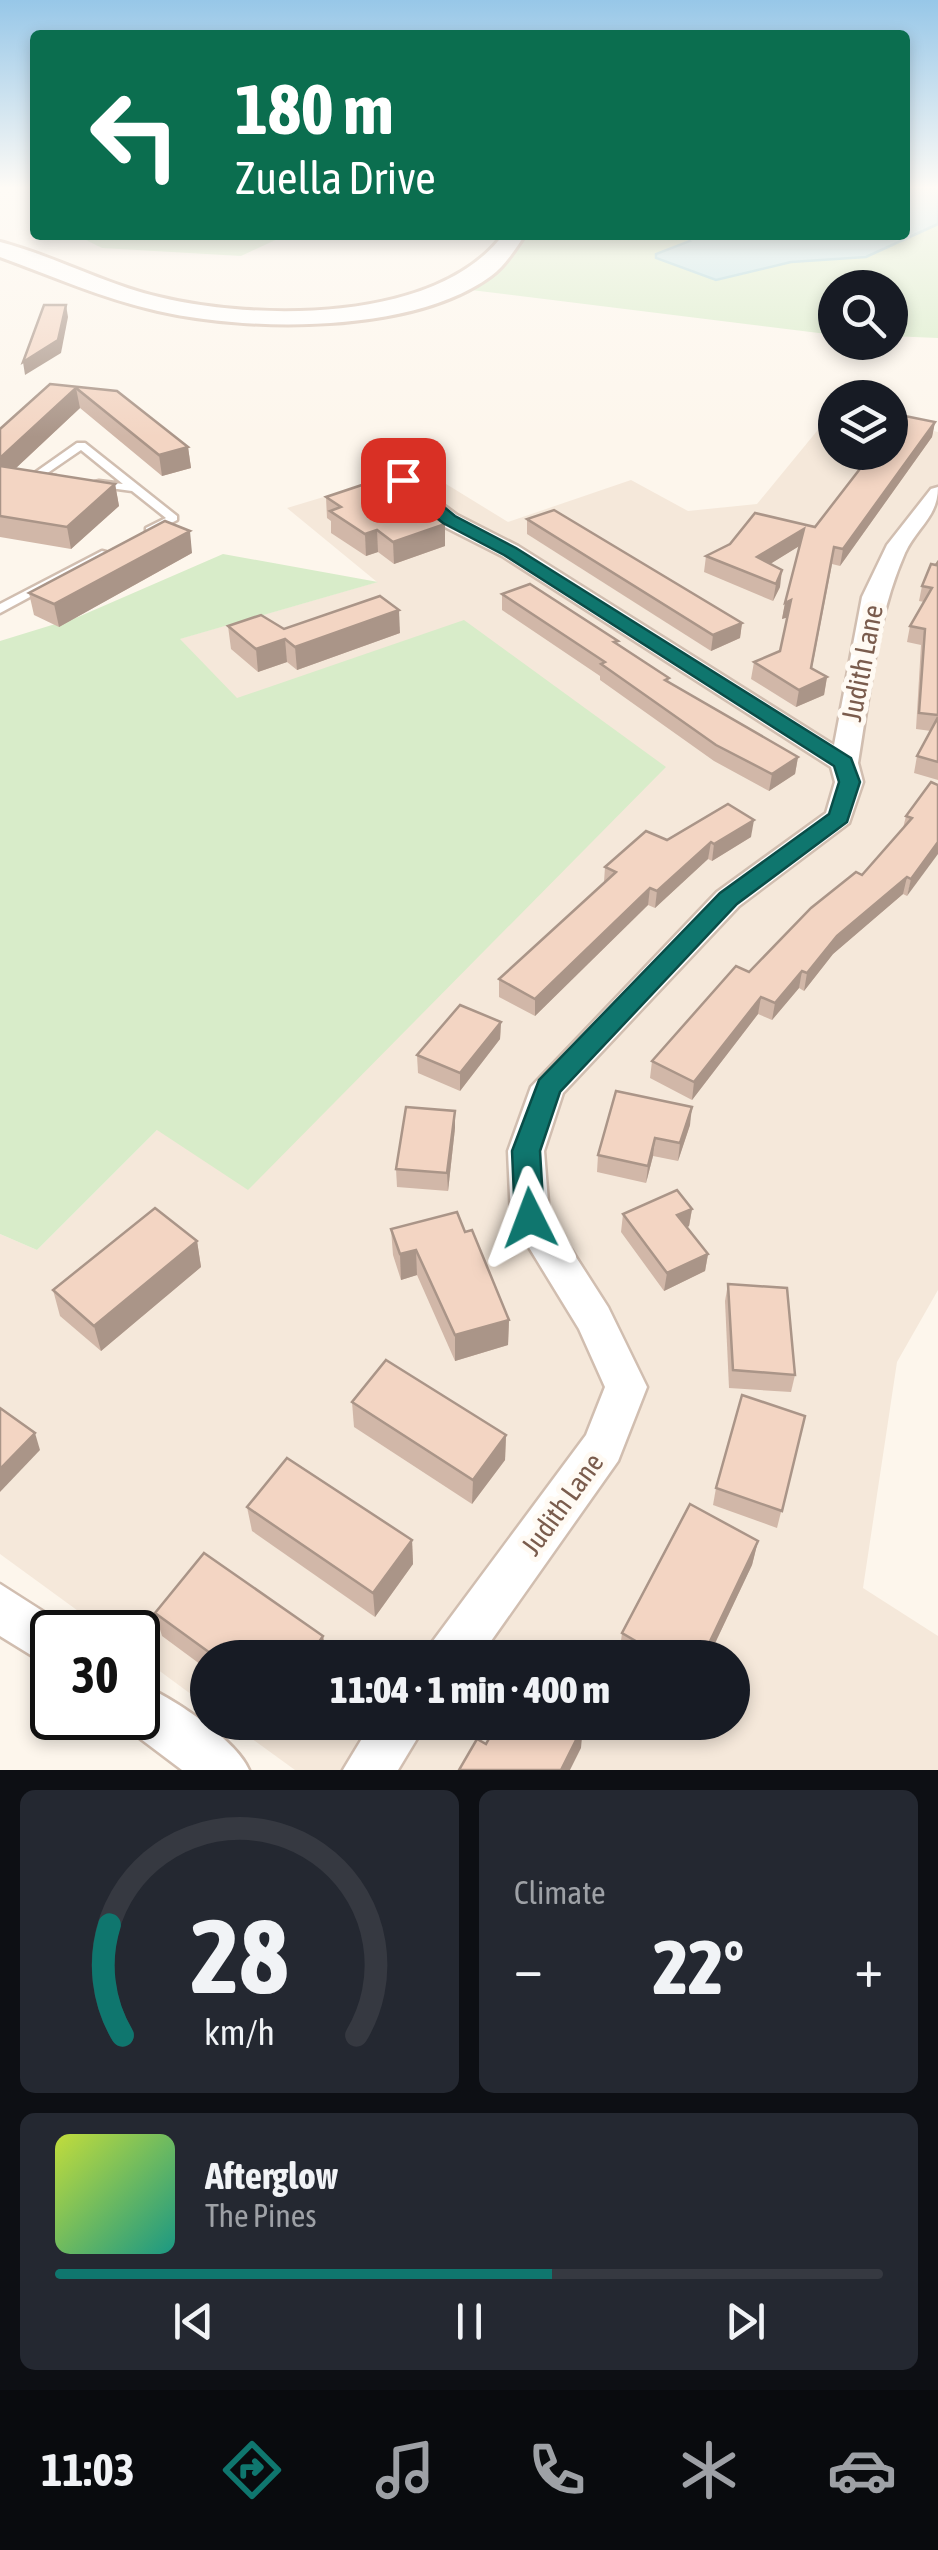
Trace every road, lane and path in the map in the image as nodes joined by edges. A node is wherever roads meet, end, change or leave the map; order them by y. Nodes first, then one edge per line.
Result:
1 (64, 272) edge
2 (478, 272) edge
3 (57, 478) edge
4 (403, 480) dead end
5 (76, 481) edge
6 (135, 488) junction
7 (938, 493) edge
8 (139, 536) edge
9 (122, 544) edge
10 (0, 609) edge
11 (844, 763) junction
12 (0, 1607) edge
13 (30, 1629) edge
14 (463, 1640) edge
15 (160, 1723) edge
16 (390, 1740) edge
17 (224, 1770) edge
18 (368, 1770) edge

1 - 2 street
3 - 6 lane
4 - 11 street
5 - 6 lane
6 - 8 lane
7 - 11 street, Judith Lane
9 - 10 lane
11 - 14 street, Judith Lane
12 - 13 street
15 - 17 street
16 - 18 street

